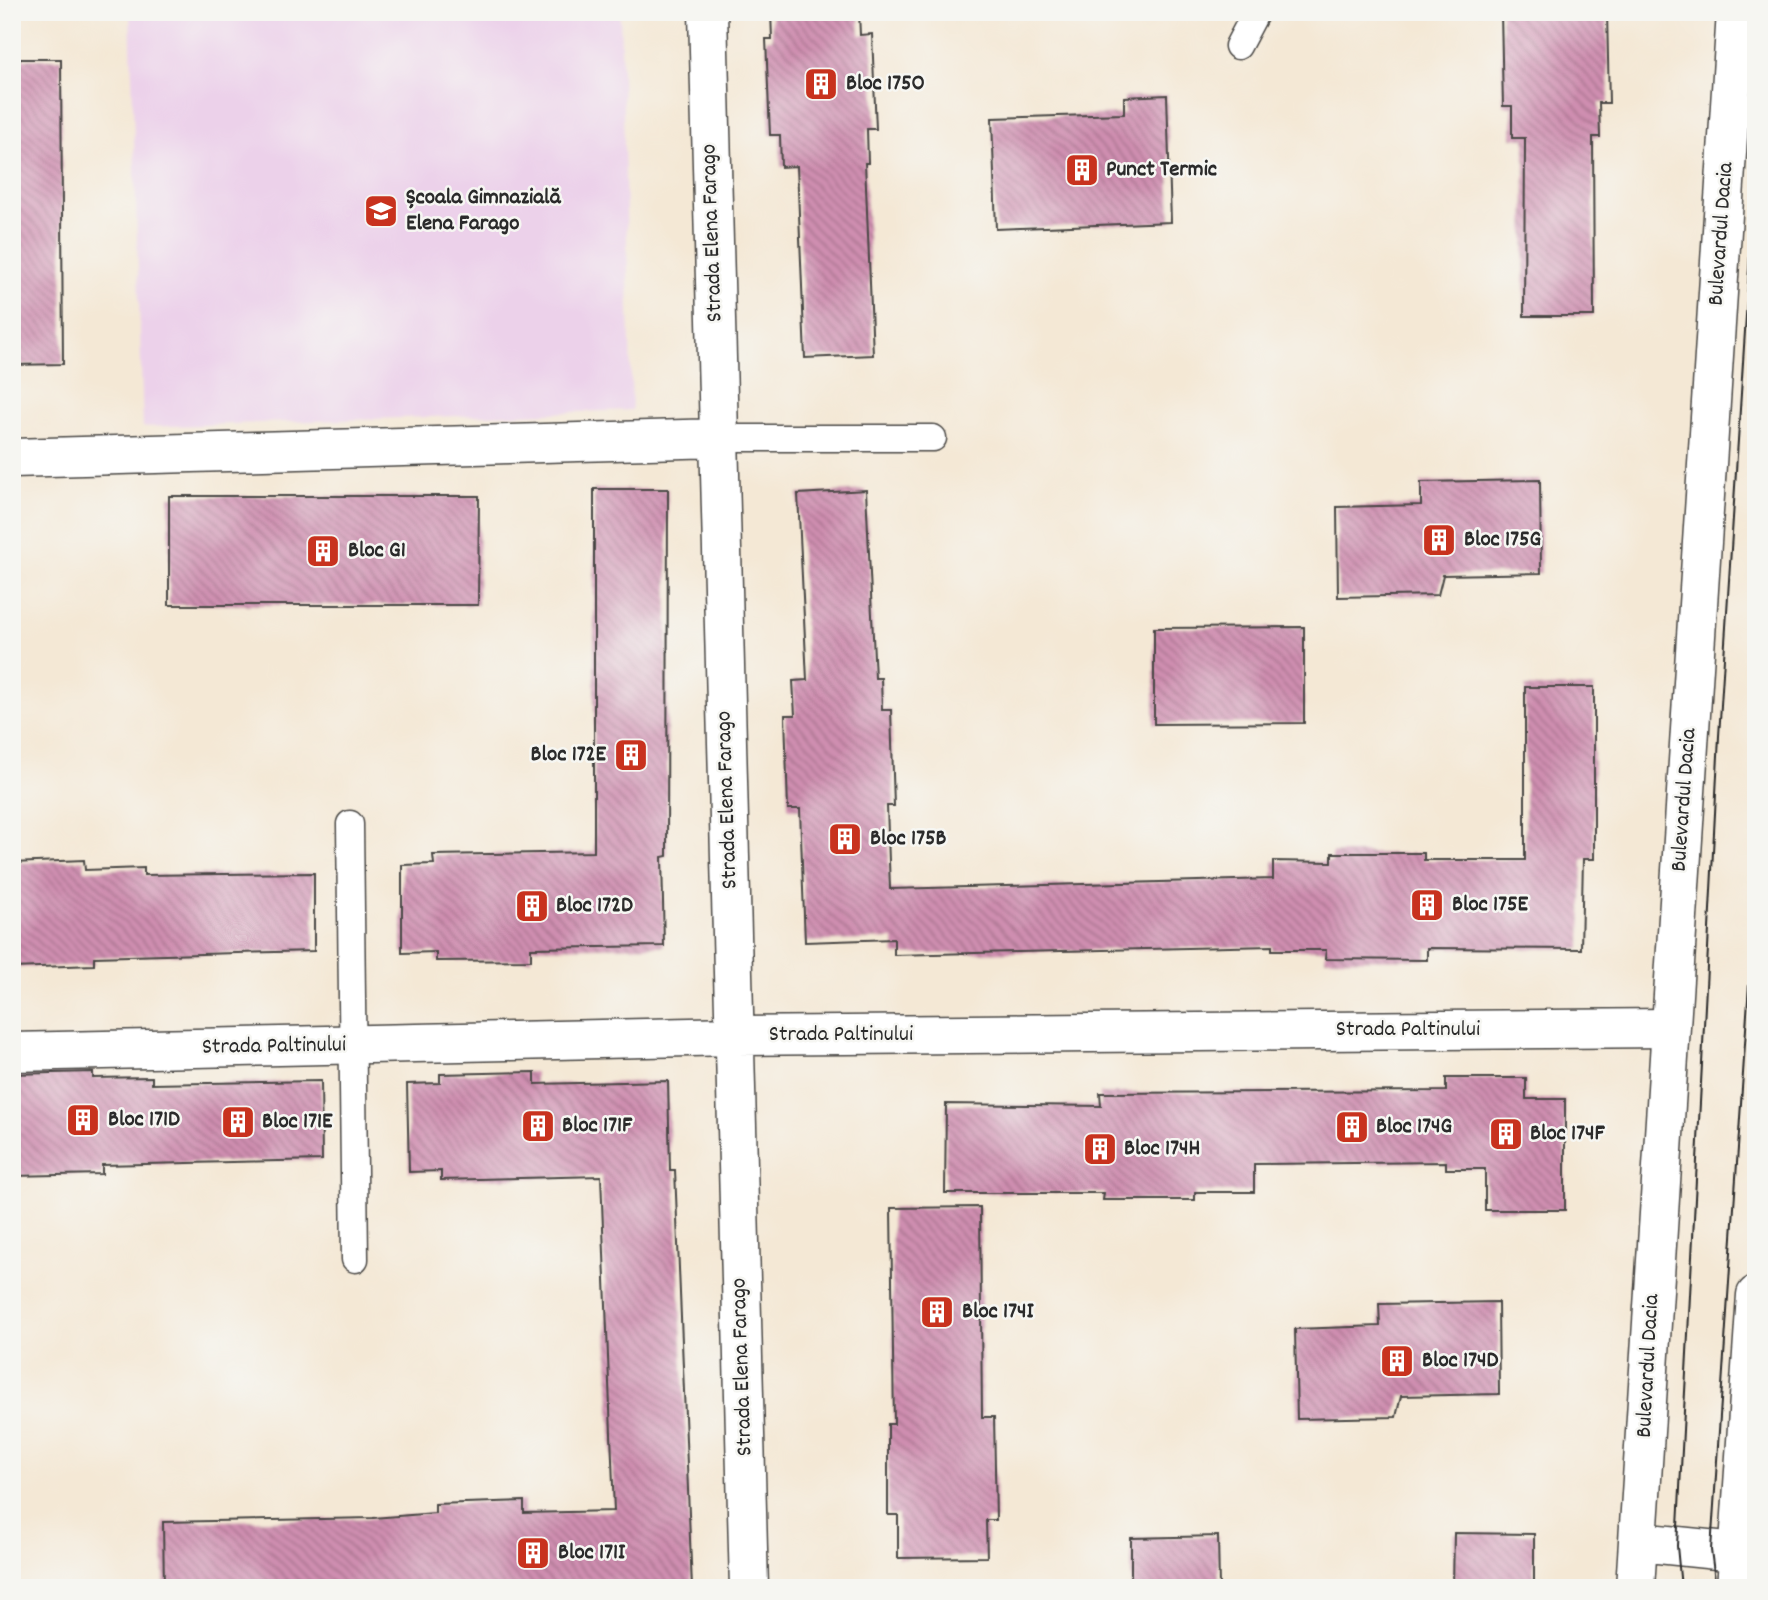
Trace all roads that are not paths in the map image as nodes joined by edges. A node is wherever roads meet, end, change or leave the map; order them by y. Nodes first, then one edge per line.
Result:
1 (708, 12) edge
2 (1256, 12) edge
3 (1736, 12) edge
4 (1238, 46) dead end
5 (719, 438) junction
6 (933, 438) dead end
7 (12, 458) edge
8 (350, 824) dead end
9 (1670, 1028) junction
10 (735, 1036) junction
11 (351, 1046) junction
12 (12, 1052) edge
13 (355, 1259) dead end
14 (1756, 1295) edge
15 (1639, 1542) junction
16 (1744, 1565) edge
17 (749, 1588) edge
18 (1635, 1588) edge

1 - 5 street, Strada Elena Farago
2 - 4 lane
3 - 9 street, Bulevardul Dacia
5 - 6 lane
5 - 7 street
5 - 10 street, Strada Elena Farago
8 - 11 lane
9 - 10 street, Strada Paltinului
9 - 15 street, Bulevardul Dacia
10 - 11 street, Strada Paltinului
10 - 17 street, Strada Elena Farago
11 - 12 street, Strada Paltinului
11 - 13 lane
14 - 16 street
15 - 16 street
15 - 18 street, Bulevardul Dacia

